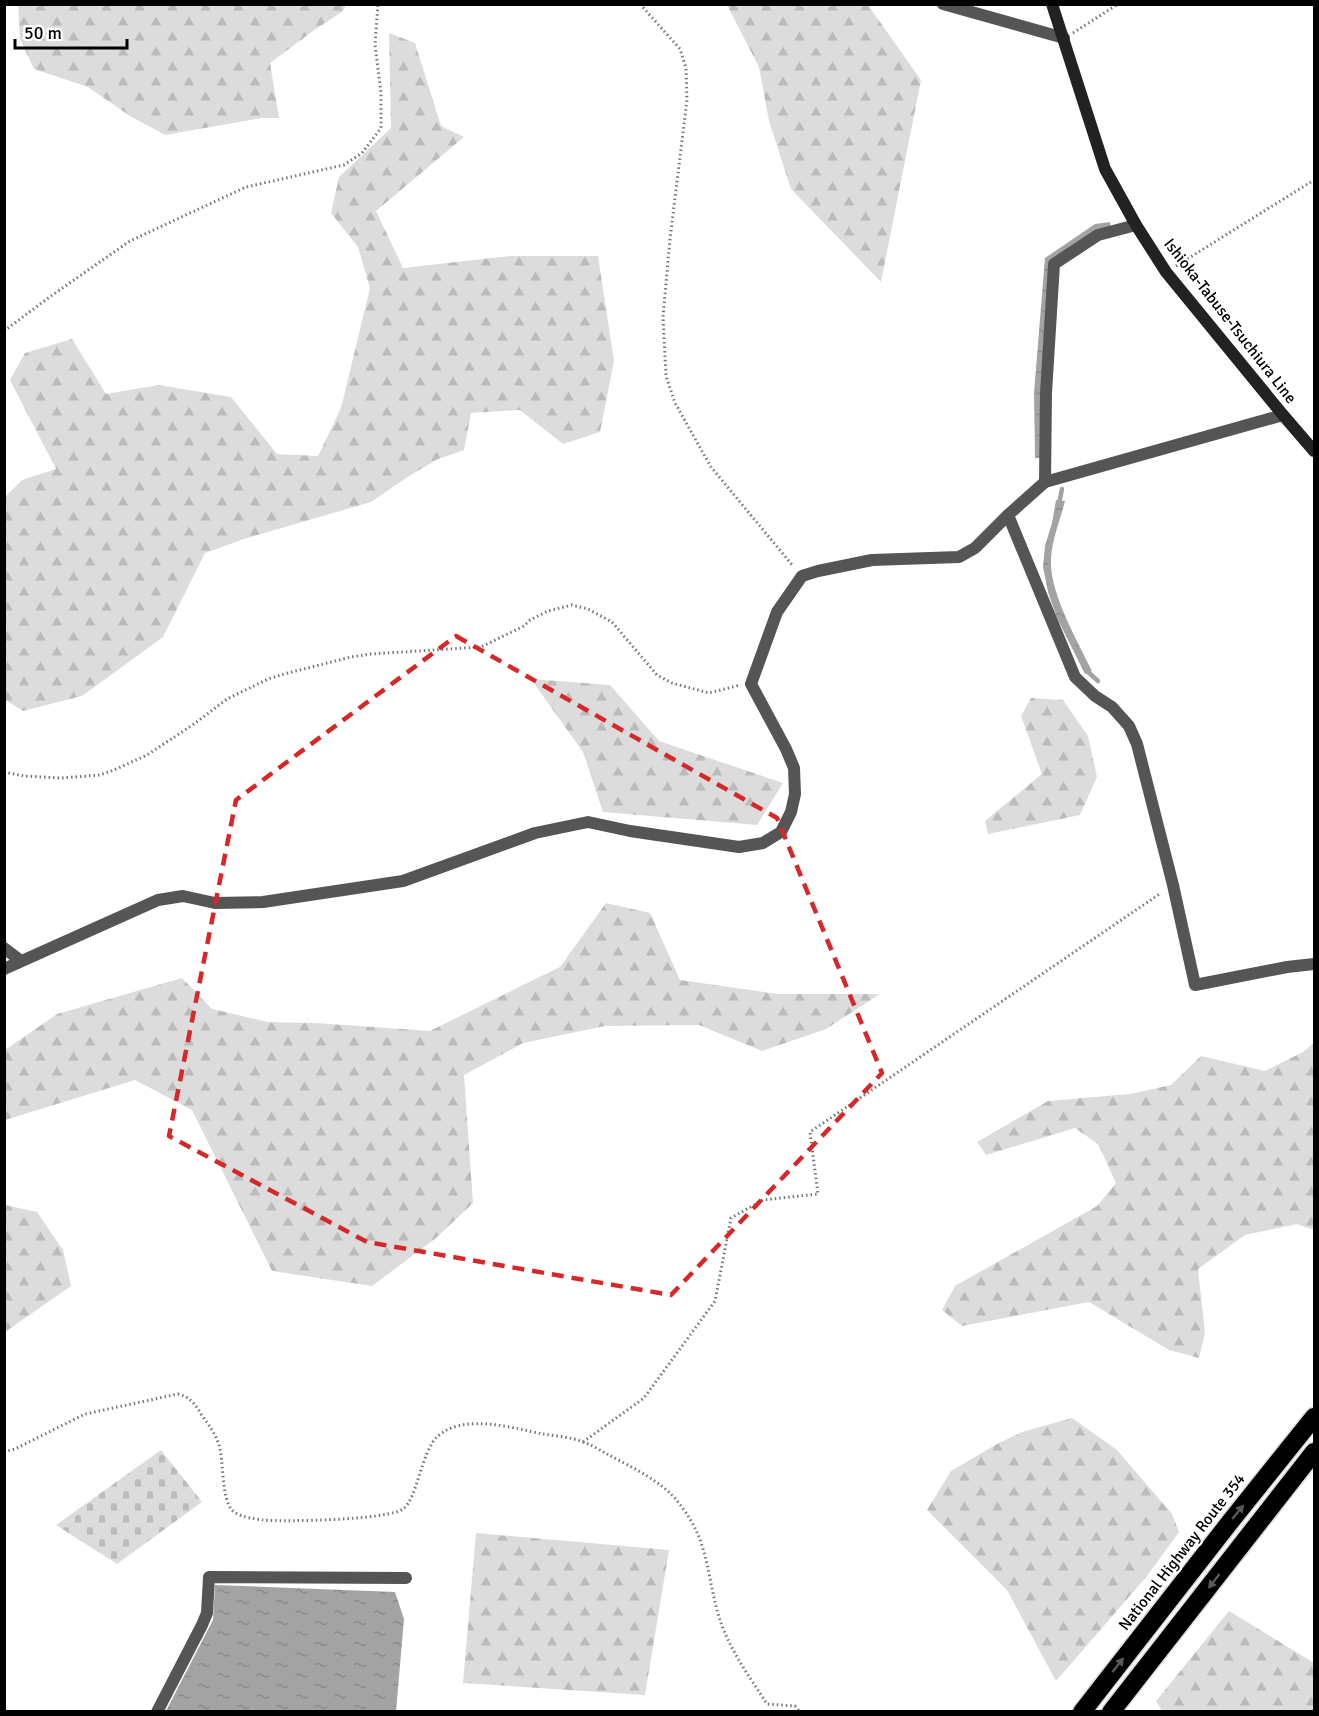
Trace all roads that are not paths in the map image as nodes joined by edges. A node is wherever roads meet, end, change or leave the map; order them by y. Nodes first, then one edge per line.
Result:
1 (943, 4) edge
2 (1052, 4) edge
3 (1064, 38) junction
4 (1136, 225) junction
5 (1283, 415) junction
6 (1314, 451) edge
7 (1045, 482) junction
8 (1008, 515) junction
9 (4, 948) edge
10 (21, 961) junction
11 (1314, 964) edge
12 (4, 969) edge
13 (1314, 1417) edge
14 (1314, 1452) edge
15 (406, 1578) dead end
16 (157, 1712) edge
17 (1082, 1712) edge
18 (1111, 1712) edge

1 - 3 street
2 - 3 main road, Ishioka-Tabuse-Tsuchiura Line
3 - 4 main road, Ishioka-Tabuse-Tsuchiura Line
4 - 5 main road, Ishioka-Tabuse-Tsuchiura Line
4 - 7 street
5 - 6 main road, Ishioka-Tabuse-Tsuchiura Line
5 - 7 street
7 - 8 street
8 - 10 street
8 - 11 street
9 - 10 street
10 - 12 street
17 -> 13 highway, National Highway Route 354
14 -> 18 highway
15 - 16 street

